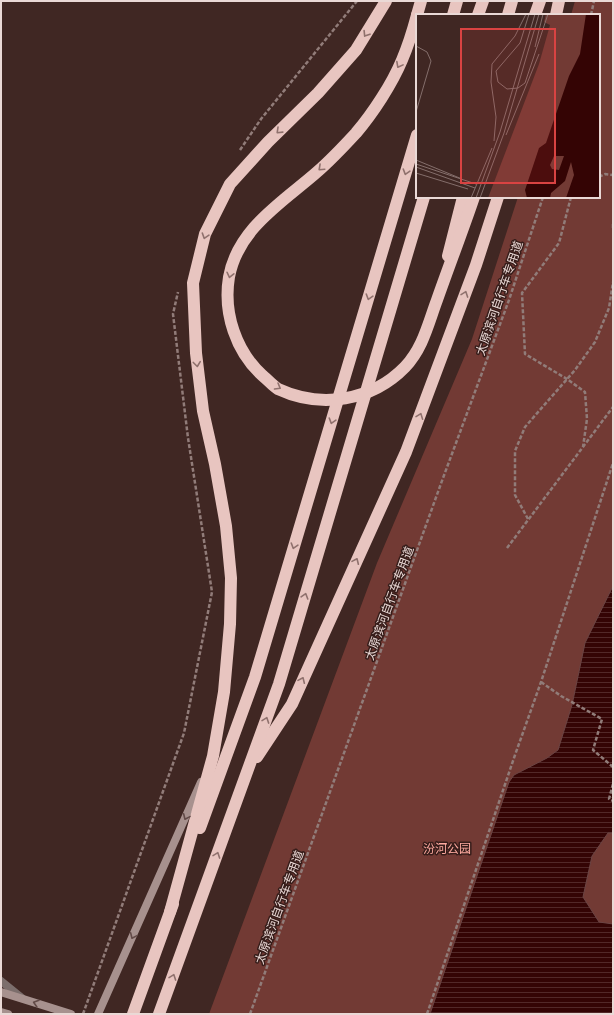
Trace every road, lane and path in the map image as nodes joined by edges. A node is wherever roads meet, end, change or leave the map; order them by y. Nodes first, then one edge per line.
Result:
1 (357, 1) edge
2 (386, 1) edge
3 (421, 1) edge
4 (457, 1) edge
5 (482, 1) edge
6 (512, 1) edge
7 (540, 1) edge
8 (559, 1) edge
9 (594, 1) edge
10 (417, 14) edge
11 (453, 14) edge
12 (478, 14) edge
13 (508, 14) edge
14 (535, 14) edge
15 (556, 14) edge
16 (591, 14) edge
17 (416, 18) edge
18 (416, 138) edge
19 (239, 151) dead end
20 (600, 176) edge
21 (613, 176) edge
22 (424, 198) edge
23 (463, 198) edge
24 (474, 198) edge
25 (498, 198) edge
26 (543, 198) edge
27 (571, 198) edge
28 (613, 224) edge
29 (613, 230) edge
30 (613, 282) edge
31 (178, 291) dead end
32 (436, 302) junction
33 (567, 379) junction
34 (613, 407) edge
35 (583, 447) junction
36 (613, 463) edge
37 (528, 519) junction
38 (507, 548) dead end
39 (541, 682) junction
40 (213, 756) junction
41 (613, 767) edge
42 (246, 773) junction
43 (613, 784) edge
44 (613, 801) edge
45 (170, 912) junction
46 (1, 981) edge
47 (1, 992) edge
48 (22, 999) junction
49 (1, 1012) edge
50 (8, 1014) edge
51 (71, 1014) edge
52 (83, 1014) edge
53 (98, 1014) edge
54 (133, 1014) edge
55 (159, 1014) edge
56 (250, 1014) edge
57 (427, 1014) edge

1 - 19 path
2 -> 40 highway
3 - 10 highway
4 - 11 highway
5 - 12 highway
6 - 13 highway
7 - 14 highway
8 - 15 highway
9 - 16 path
17 -> 32 highway, bridge
18 -> 45 highway
20 - 21 path
42 -> 22 highway
23 - 32 highway, bridge
24 - 32 highway, bridge
42 -> 25 highway
26 - 56 path, 太原滨河自行车专用道
27 - 33 path
28 - 29 path
30 - 33 path
31 - 52 path
33 - 35 path
33 - 37 path
34 - 35 path
35 - 37 path
36 - 39 path
37 - 38 path
39 - 41 path
39 - 57 path
40 - 45 highway
40 -> 53 street
55 -> 42 highway
43 - 44 path
45 - 54 highway
46 - 48 street
47 - 48 street
51 -> 48 street
49 - 50 street

